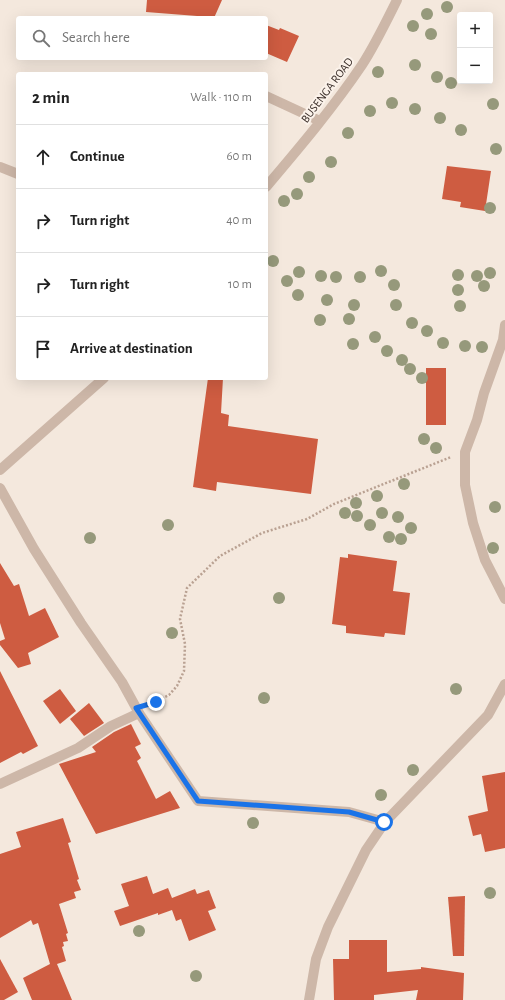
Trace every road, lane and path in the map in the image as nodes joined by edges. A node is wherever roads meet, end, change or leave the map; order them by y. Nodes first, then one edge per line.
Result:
1 (397, 0) edge
2 (268, 97) edge
3 (320, 121) junction
4 (0, 167) edge
5 (16, 173) edge
6 (268, 186) edge
7 (505, 325) edge
8 (102, 380) edge
9 (464, 452) junction
10 (0, 470) edge
11 (0, 488) edge
12 (505, 599) edge
13 (505, 684) edge
14 (137, 710) junction
15 (0, 784) edge
16 (384, 822) junction
17 (309, 1000) edge

1 - 3 street, BUSENGA ROAD
2 - 3 street
3 - 6 street, BUSENGA ROAD
4 - 5 street
7 - 9 street
8 - 10 street
9 - 12 street
9 - 14 path
11 - 14 street
13 - 16 street
14 - 15 street
14 - 16 street
16 - 17 street

